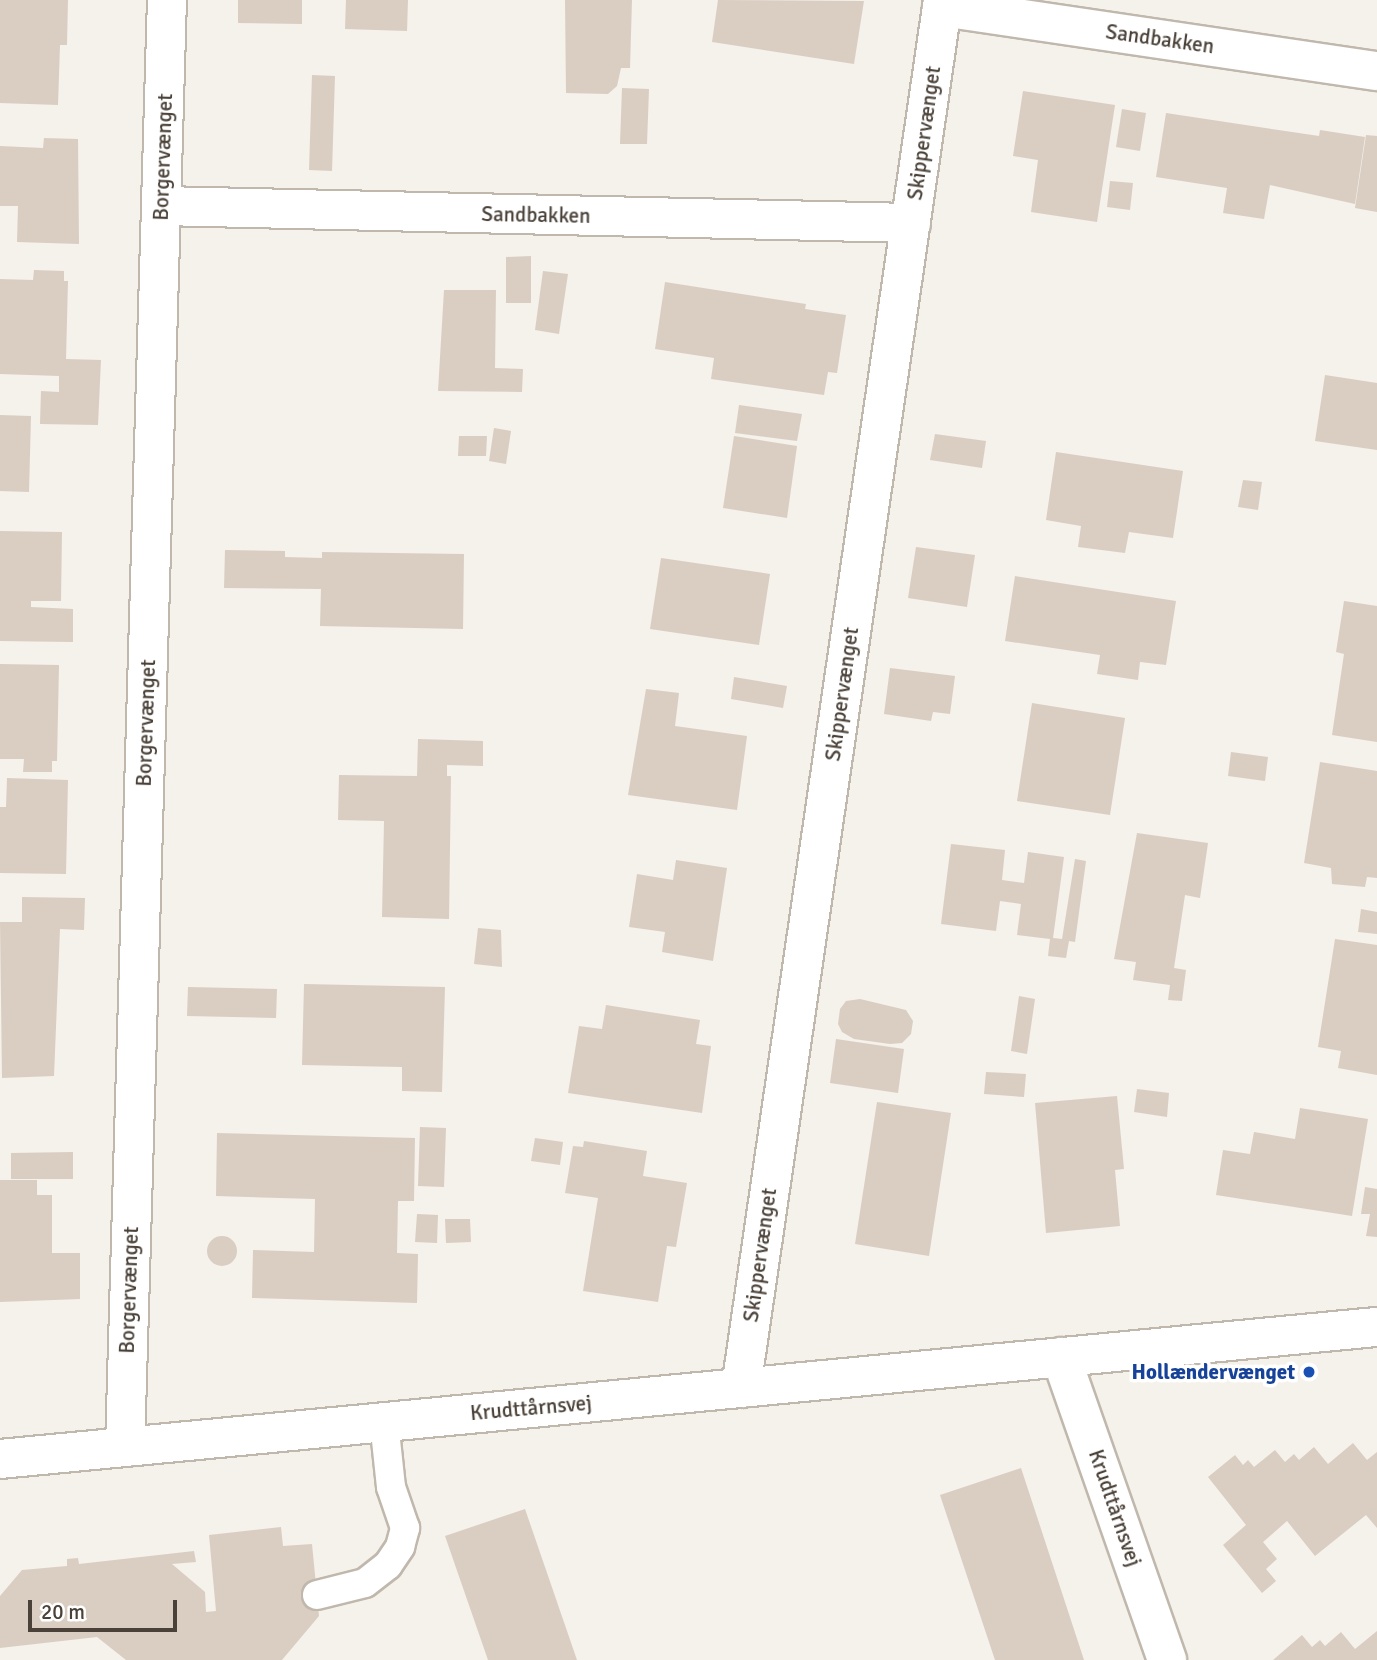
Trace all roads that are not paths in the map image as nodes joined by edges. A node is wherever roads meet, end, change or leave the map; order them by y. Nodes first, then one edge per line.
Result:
1 (167, 0) edge
2 (943, 3) edge
3 (1377, 71) edge
4 (161, 206) junction
5 (911, 223) junction
6 (1377, 1326) edge
7 (1061, 1357) junction
8 (741, 1388) junction
9 (383, 1422) junction
10 (125, 1447) junction
11 (0, 1459) edge
12 (317, 1595) dead end
13 (1167, 1660) edge

1 - 4 street, Borgervænget
2 - 3 street, Sandbakken
2 - 5 street, Skippervænget
4 - 5 street, Sandbakken
4 - 10 street, Borgervænget
5 - 8 street, Skippervænget
6 - 7 street, Krudttårnsvej
7 - 8 street, Krudttårnsvej
7 - 13 street, Krudttårnsvej
8 - 9 street, Krudttårnsvej
9 - 10 street, Krudttårnsvej
9 - 12 lane
10 - 11 street, Krudttårnsvej

